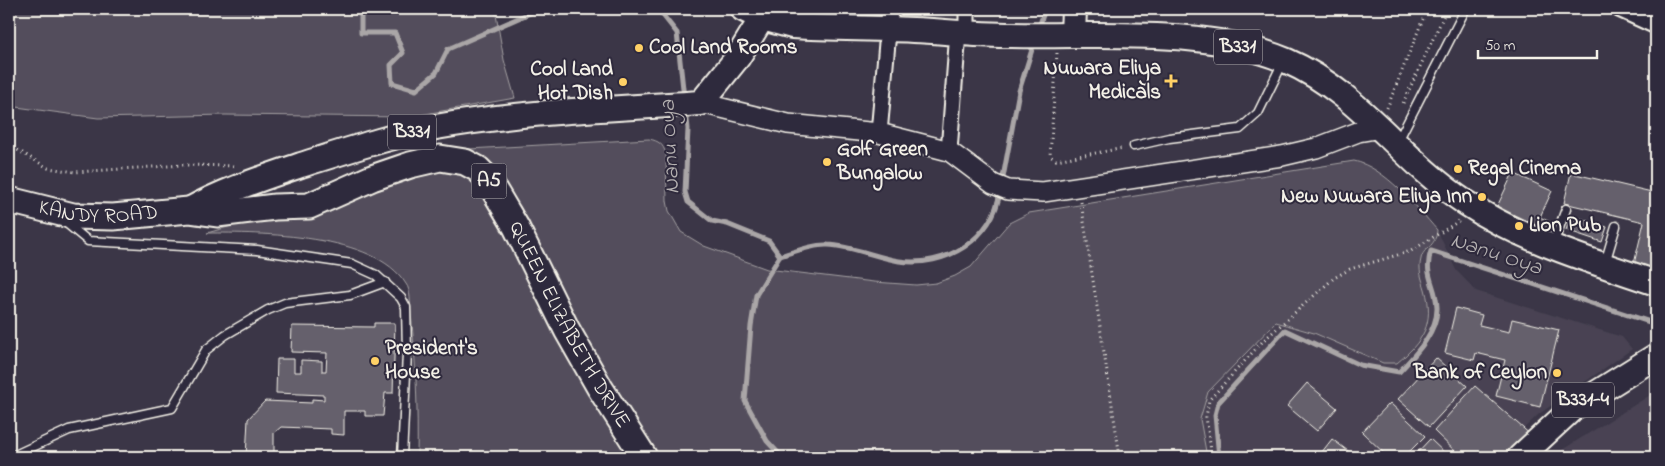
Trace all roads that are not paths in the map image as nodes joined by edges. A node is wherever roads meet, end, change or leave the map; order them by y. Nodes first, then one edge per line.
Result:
1 (967, 9) edge
2 (1074, 9) edge
3 (1618, 9) edge
4 (1464, 10) dead end
5 (756, 12) edge
6 (889, 19) edge
7 (1656, 26) edge
8 (963, 32) junction
9 (1065, 35) junction
10 (1284, 60) junction
11 (698, 103) junction
12 (1388, 132) junction
13 (879, 134) junction
14 (1134, 146) road end
15 (949, 151) junction
16 (9, 200) edge
17 (1566, 209) dead end
18 (189, 210) junction
19 (57, 213) junction
20 (1616, 226) dead end
21 (1553, 245) junction
22 (1604, 265) junction
23 (385, 282) junction
24 (1656, 283) edge
25 (1655, 358) edge
26 (11, 457) edge
27 (402, 457) edge
28 (644, 457) edge
29 (1520, 457) edge

1 - 8 street
2 - 9 main road
3 - 7 street
4 - 12 lane
5 - 6 main road, B331
5 - 11 main road, B331
6 - 8 main road, B331
6 - 13 street
8 - 9 main road, B331
8 - 15 street
9 - 10 main road, B331
10 - 12 main road, B331
10 - 14 lane
11 - 13 street
11 - 18 main road, B331
12 - 15 street
12 - 21 main road, B331
13 - 15 street
16 - 19 highway, KANDY ROAD / A5
17 - 21 lane
18 - 19 highway, KANDY ROAD / A5
18 - 28 highway, QUEEN ELIZABETH DRIVE / A5
19 - 23 lane
20 - 22 lane
21 - 22 main road, B331
22 - 24 main road, B331
23 - 26 lane
23 - 27 lane
25 - 29 main road, B331-4

